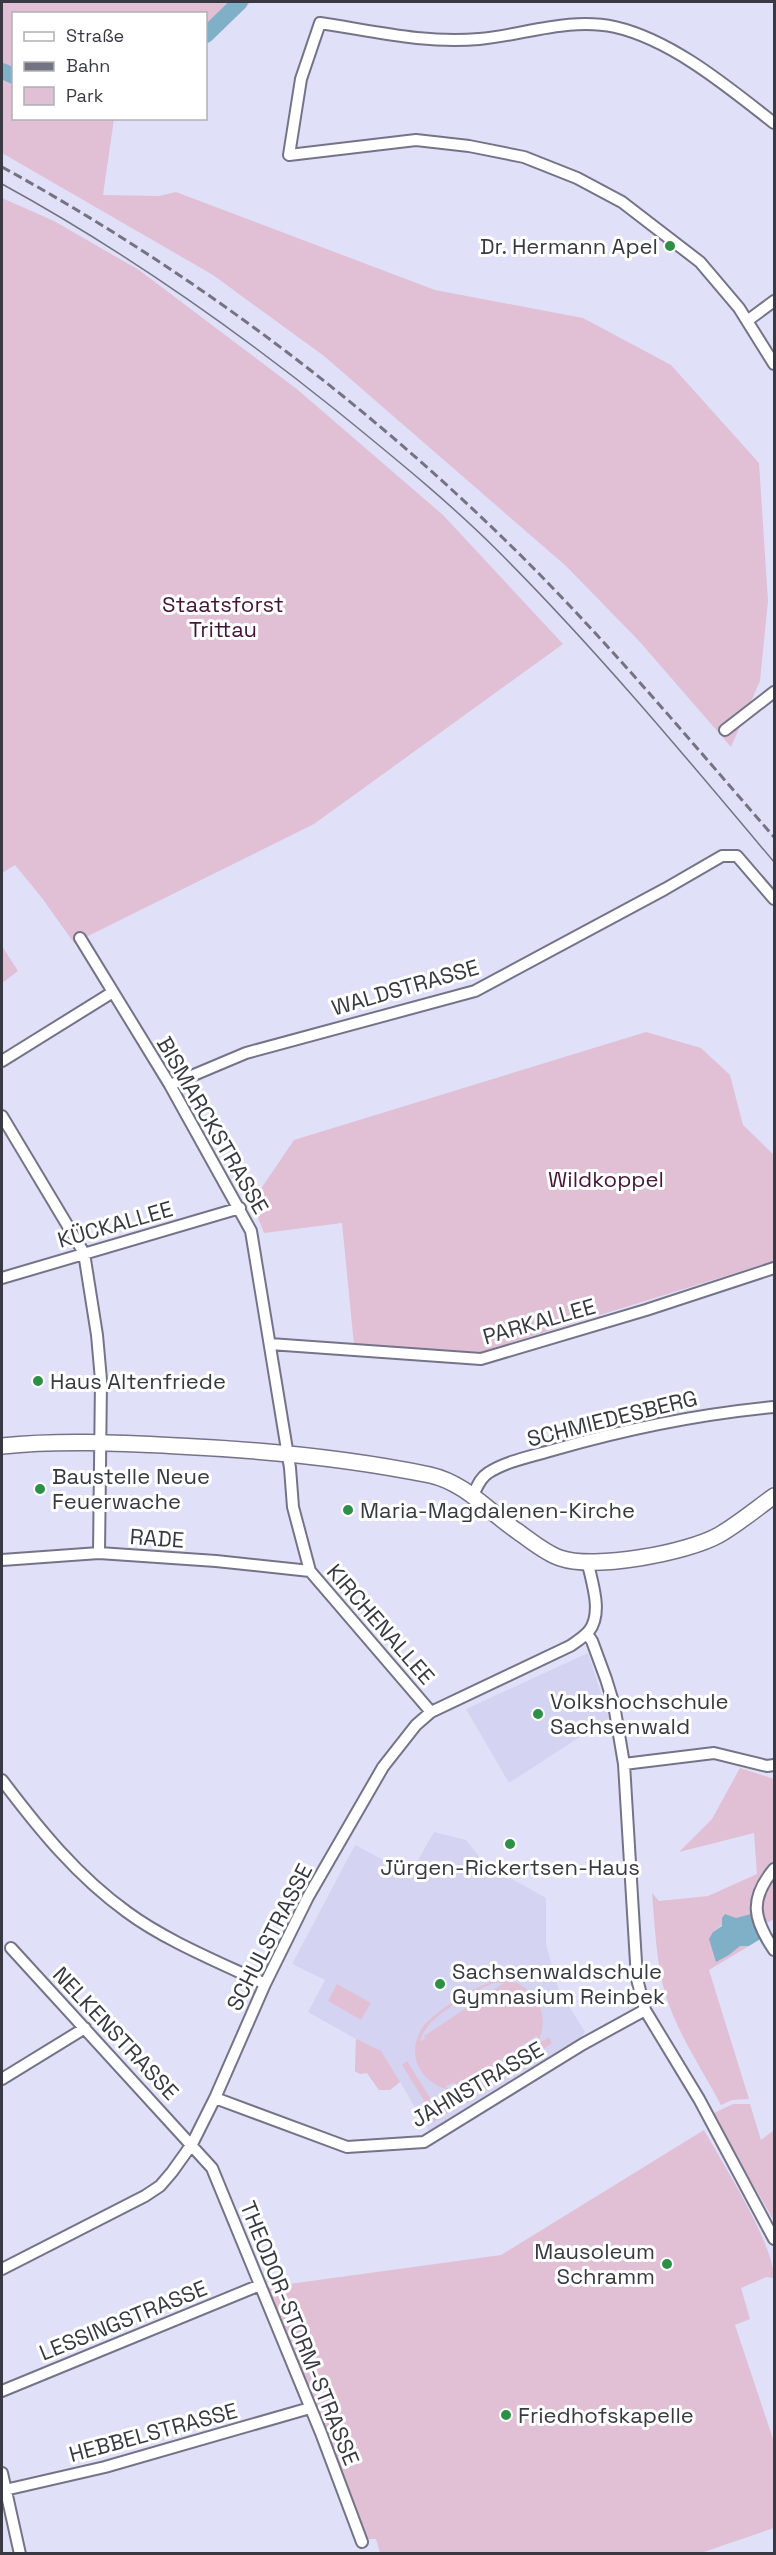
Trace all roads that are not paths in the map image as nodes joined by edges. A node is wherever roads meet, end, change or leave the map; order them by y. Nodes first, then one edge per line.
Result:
1 (774, 123) edge
2 (774, 301) edge
3 (747, 321) junction
4 (774, 364) edge
5 (774, 692) edge
6 (725, 730) dead end
7 (774, 899) edge
8 (80, 938) dead end
9 (113, 992) junction
10 (2, 1061) edge
11 (170, 1085) junction
12 (2, 1116) edge
13 (240, 1208) junction
14 (84, 1253) junction
15 (774, 1268) edge
16 (2, 1278) edge
17 (270, 1344) junction
18 (774, 1407) edge
19 (100, 1442) junction
20 (2, 1446) edge
21 (287, 1453) junction
22 (473, 1496) junction
23 (774, 1496) edge
24 (99, 1553) junction
25 (2, 1560) edge
26 (588, 1564) junction
27 (310, 1571) junction
28 (587, 1634) junction
29 (431, 1712) junction
30 (624, 1764) junction
31 (774, 1765) edge
32 (2, 1780) edge
33 (774, 1869) edge
34 (10, 1948) dead end
35 (774, 1950) edge
36 (265, 1984) junction
37 (645, 2010) junction
38 (84, 2028) junction
39 (2, 2079) edge
40 (215, 2098) junction
41 (192, 2144) junction
42 (774, 2239) edge
43 (2, 2269) edge
44 (260, 2285) junction
45 (2, 2391) edge
46 (310, 2408) junction
47 (2, 2473) edge
48 (5, 2490) junction
49 (362, 2542) dead end
50 (20, 2553) edge

1 - 3 street
2 - 3 street
3 - 4 street
5 - 6 street
7 - 11 street, WALDSTRASSE
8 - 9 street, BISMARCKSTRASSE
9 - 10 street
9 - 11 street, BISMARCKSTRASSE
11 - 13 street, BISMARCKSTRASSE
12 - 14 street
13 - 14 street, KÜCKALLEE
13 - 17 street, BISMARCKSTRASSE
14 - 16 street, KÜCKALLEE
14 - 19 street
15 - 17 street, PARKALLEE
17 - 21 street, BISMARCKSTRASSE
18 - 22 street, SCHMIEDESBERG
19 - 20 main road
19 - 21 main road
19 - 24 street
21 - 22 main road
21 - 27 street, KIRCHENALLEE
22 - 26 main road
23 - 26 main road
24 - 25 street, RADE
24 - 27 street, RADE
26 - 28 street
27 - 29 street, KIRCHENALLEE
28 - 29 street, SCHULSTRASSE
28 - 30 street
29 - 36 street, SCHULSTRASSE
30 - 31 street
30 - 37 street
32 - 36 street
33 - 35 street
34 - 38 street, NELKENSTRASSE
36 - 40 street, SCHULSTRASSE
37 - 40 street, JAHNSTRASSE
37 - 42 street
38 - 39 street
38 - 41 street, NELKENSTRASSE
40 - 41 street, SCHULSTRASSE
41 - 43 street, SCHULSTRASSE
41 - 44 street, THEODOR-STORM-STRASSE
44 - 45 street, LESSINGSTRASSE
44 - 46 street, THEODOR-STORM-STRASSE
46 - 48 street, HEBBELSTRASSE
46 - 49 street, THEODOR-STORM-STRASSE
47 - 48 street
48 - 50 street

